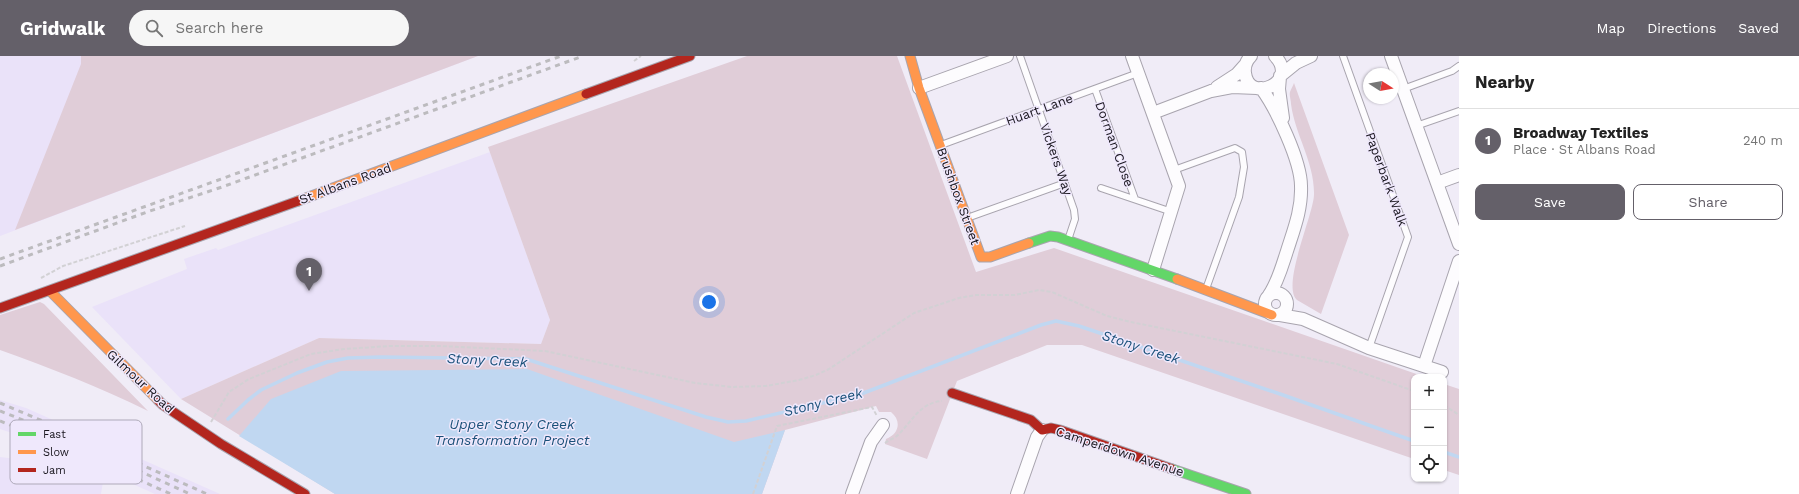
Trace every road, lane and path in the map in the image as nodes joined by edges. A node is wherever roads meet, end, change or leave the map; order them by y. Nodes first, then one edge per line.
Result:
1 (690, 56) edge
2 (910, 56) edge
3 (1007, 56) edge
4 (1020, 56) edge
5 (1132, 56) edge
6 (1274, 56) edge
7 (1311, 56) edge
8 (1343, 56) edge
9 (1391, 56) edge
10 (1247, 60) edge
11 (1459, 67) edge
12 (1138, 73) junction
13 (1280, 77) junction
14 (919, 88) junction
15 (1095, 88) junction
16 (1259, 88) junction
17 (1403, 89) junction
18 (1211, 91) junction
19 (1039, 109) junction
20 (1459, 111) edge
21 (1153, 113) junction
22 (1416, 126) junction
23 (1286, 133) junction
24 (941, 145) junction
25 (1174, 170) junction
26 (1459, 175) edge
27 (1065, 182) junction
28 (1437, 183) junction
29 (1101, 188) dead end
30 (1134, 199) junction
31 (1172, 212) junction
32 (967, 218) junction
33 (1068, 240) junction
34 (1459, 244) edge
35 (1459, 261) edge
36 (1283, 263) junction
37 (1153, 270) junction
38 (1206, 290) junction
39 (50, 291) junction
40 (1268, 296) junction
41 (1285, 297) junction
42 (1242, 304) junction
43 (0, 308) edge
44 (1276, 315) junction
45 (1318, 325) junction
46 (1369, 348) junction
47 (1424, 366) junction
48 (1442, 372) dead end
49 (1411, 390) edge
50 (952, 393) dead end
51 (947, 402) dead end
52 (1447, 407) edge
53 (1459, 415) edge
54 (883, 425) joint
55 (1042, 430) junction
56 (205, 434) junction
57 (884, 443) dead end
58 (305, 494) edge
59 (753, 494) edge
60 (852, 494) edge
61 (1017, 494) edge
62 (1246, 494) edge

1 - 39 street, St Albans Road
2 - 14 street, Brushbox Street
3 - 14 street
4 - 19 lane, Vickers Way
5 - 12 street
6 - 13 street
7 - 13 street
8 - 46 lane, Paperbark Walk
9 - 17 street
10 - 16 street
10 - 18 street
11 - 17 lane
12 - 15 lane, Huart Lane
12 - 21 street
13 - 16 street
13 - 23 street
14 - 24 street, Brushbox Street
15 - 19 lane, Huart Lane
15 - 30 lane, Dorman Close
16 - 18 street
16 - 23 street
17 - 22 street
18 - 21 street
19 - 24 lane, Huart Lane
19 - 27 lane, Vickers Way
20 - 22 lane
21 - 25 street
22 - 28 street
23 - 36 street
24 - 32 street, Brushbox Street
25 - 31 street
25 - 38 lane
26 - 28 street
27 - 32 lane
27 - 33 lane, Vickers Way
28 - 34 street
29 - 30 lane, Dorman Close
30 - 31 lane, Dorman Close
31 - 37 street
32 - 33 street, Brushbox Street
33 - 37 street, Brushbox Street
35 - 47 street
36 - 40 street
36 - 41 street
37 - 38 street, Brushbox Street
38 - 42 street, Brushbox Street
39 - 43 street, St Albans Road
39 - 56 street, Gilmour Road
40 - 41 street
40 - 42 street
40 - 44 street
41 - 44 street
41 - 45 street, Brushbox Street
42 - 44 street, Brushbox Street
44 - 45 street, Brushbox Street
45 - 46 street, Brushbox Street
46 - 47 street, Brushbox Street
47 - 48 street, Brushbox Street
49 - 56 path
50 - 55 street, Camperdown Avenue
51 - 57 path
52 - 53 path
54 - 59 path
54 - 60 street
55 - 61 street
55 - 62 street, Camperdown Avenue
56 - 58 street, Gilmour Road

